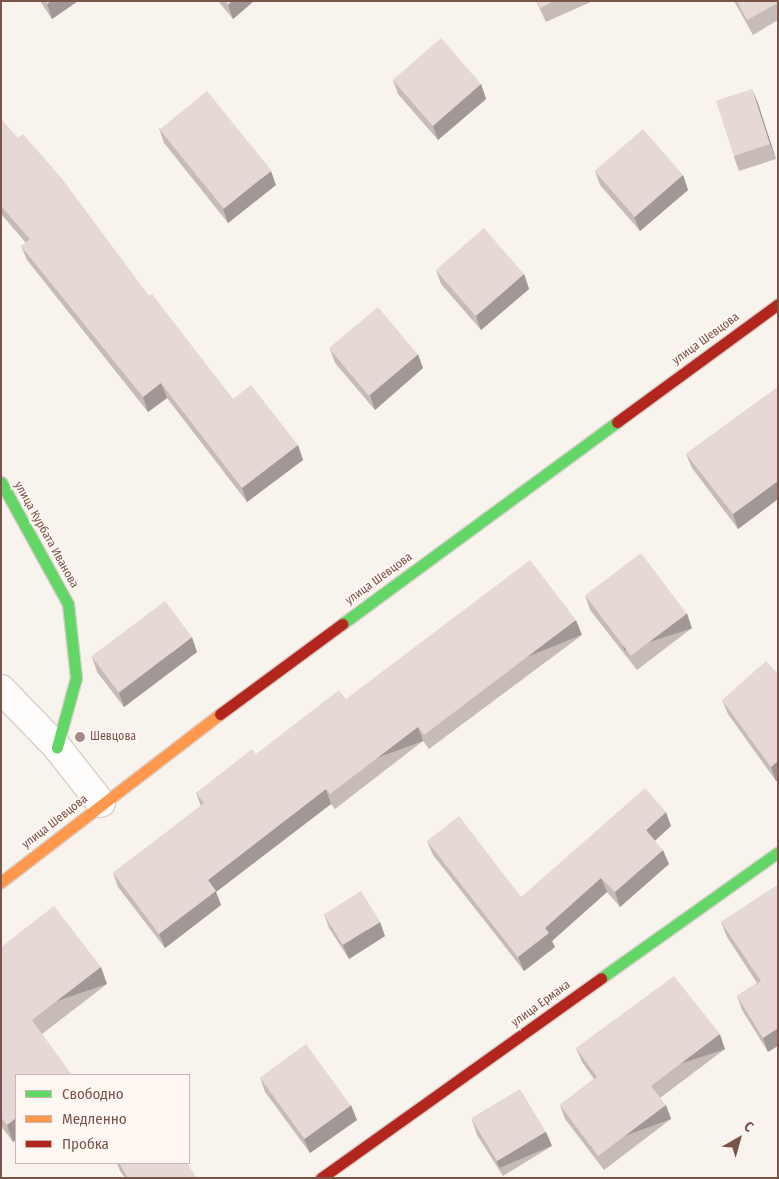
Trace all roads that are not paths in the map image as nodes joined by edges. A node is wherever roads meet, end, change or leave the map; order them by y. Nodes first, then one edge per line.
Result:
1 (778, 304) edge
2 (1, 482) edge
3 (1, 689) edge
4 (57, 747) junction
5 (100, 803) junction
6 (778, 852) edge
7 (1, 882) edge
8 (321, 1178) edge

1 - 5 main road, улица Шевцова
2 - 4 main road, улица Курбата Иванова
3 - 4 street
4 - 5 street
5 - 7 main road, улица Шевцова
6 - 8 main road, улица Ермака

